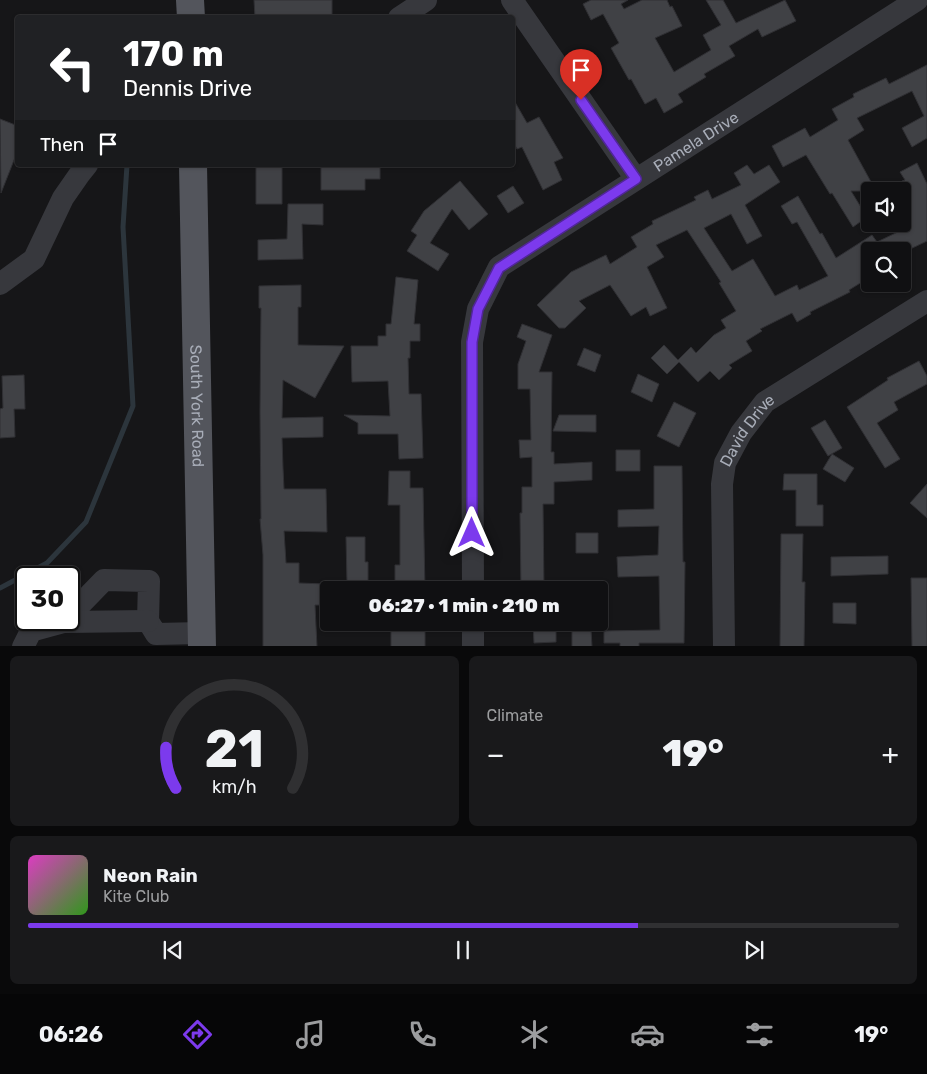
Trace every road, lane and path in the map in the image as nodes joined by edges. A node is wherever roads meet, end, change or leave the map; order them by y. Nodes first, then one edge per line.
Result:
1 (190, 0) edge
2 (426, 0) edge
3 (512, 0) edge
4 (917, 0) edge
5 (191, 15) edge
6 (404, 15) edge
7 (85, 167) edge
8 (193, 167) edge
9 (636, 179) junction
10 (0, 284) edge
11 (927, 301) edge
12 (473, 581) edge
13 (80, 605) edge
14 (80, 619) edge
15 (148, 621) junction
16 (31, 631) edge
17 (473, 631) edge
18 (202, 640) edge
19 (23, 646) edge
20 (473, 646) edge
21 (724, 646) edge

1 - 5 main road
2 - 6 street
3 - 9 street
4 - 9 street, Pamela Drive
7 - 10 street
8 - 18 main road, South York Road
9 - 12 street, Pamela Drive
11 - 21 street, David Drive
13 - 15 street
14 - 15 street
15 - 18 street
16 - 19 street
17 - 20 street

